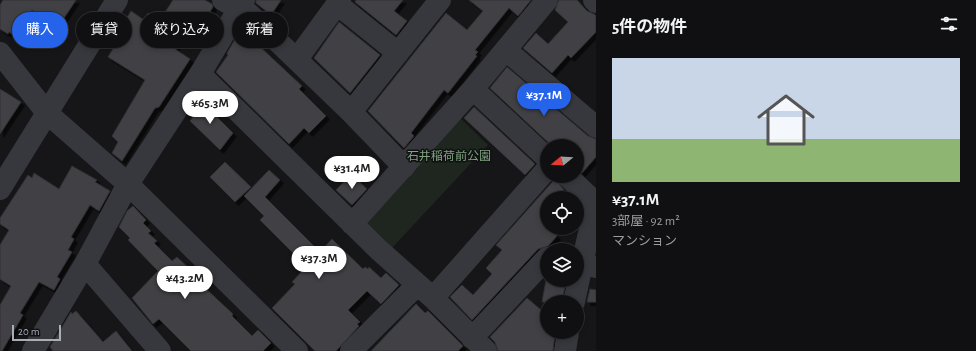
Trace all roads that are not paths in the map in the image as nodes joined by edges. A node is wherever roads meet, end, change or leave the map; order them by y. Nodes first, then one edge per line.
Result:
1 (117, 0) edge
2 (547, 0) edge
3 (339, 2) edge
4 (435, 2) edge
5 (235, 3) edge
6 (506, 50) junction
7 (0, 53) edge
8 (398, 53) junction
9 (297, 59) junction
10 (200, 74) junction
11 (473, 89) junction
12 (351, 112) junction
13 (47, 113) junction
14 (596, 127) edge
15 (540, 151) edge
16 (404, 167) junction
17 (540, 176) edge
18 (575, 183) edge
19 (128, 184) junction
20 (0, 189) edge
21 (596, 202) edge
22 (352, 224) junction
23 (85, 264) junction
24 (585, 265) edge
25 (540, 267) edge
26 (425, 291) junction
27 (576, 295) edge
28 (567, 339) edge
29 (479, 344) edge
30 (33, 351) edge
31 (160, 351) edge
32 (297, 351) edge
33 (351, 351) edge
34 (565, 351) edge

1 - 13 street
2 - 6 street
3 - 8 street
3 - 9 street
4 - 8 street
5 - 9 street
5 - 10 street
6 - 11 street
6 - 14 street
7 - 13 street
8 - 12 street
9 - 12 street
10 - 19 street
10 - 22 street
11 - 15 street
11 - 16 street
12 - 16 street
13 - 19 street
13 - 20 street
16 - 22 street
17 - 26 street
18 - 21 street
19 - 23 street
19 - 32 street
21 - 24 street
22 - 26 street
23 - 30 street
23 - 31 street
24 - 27 street
25 - 29 street
26 - 29 street
26 - 33 street
28 - 34 street

